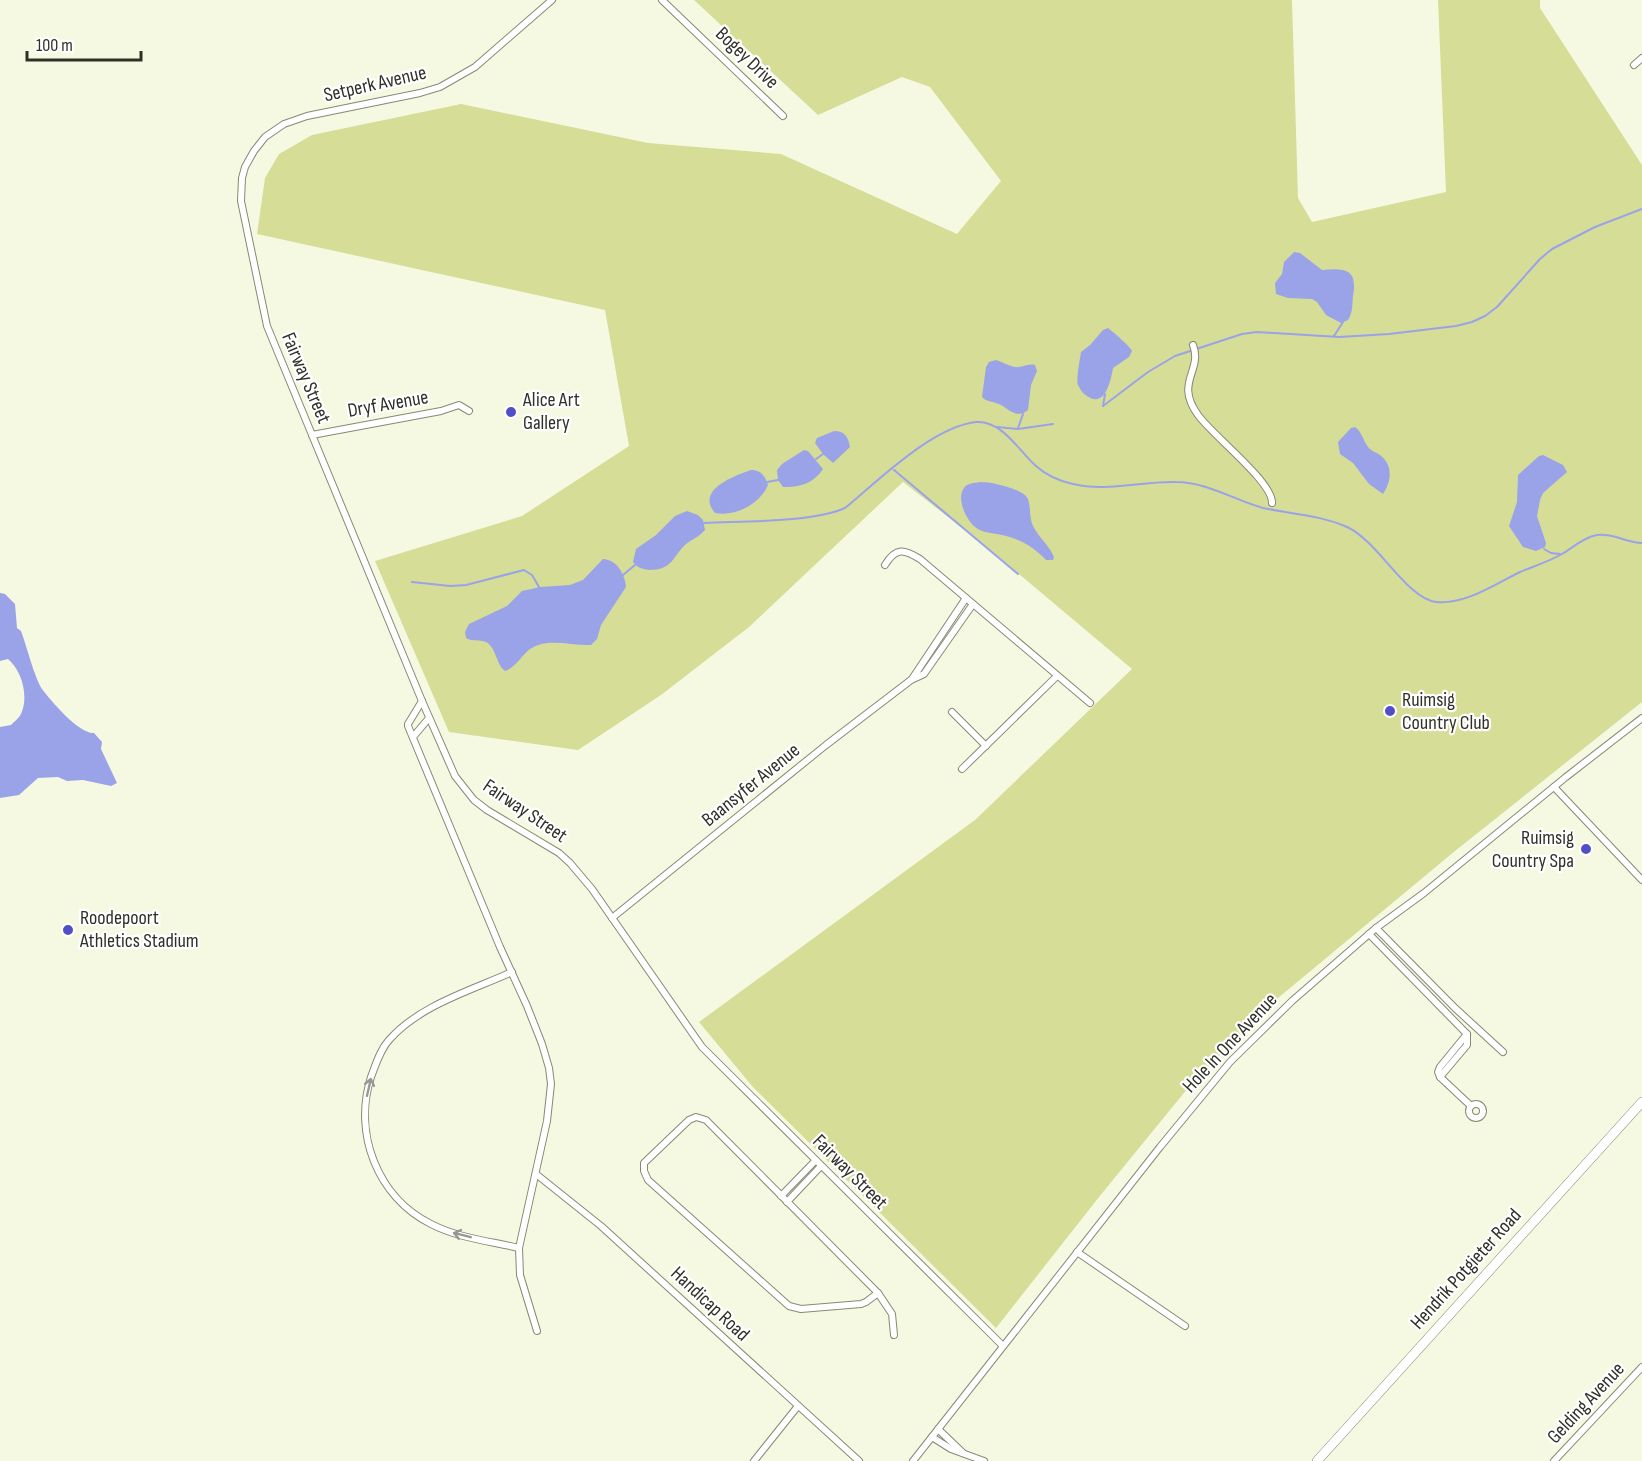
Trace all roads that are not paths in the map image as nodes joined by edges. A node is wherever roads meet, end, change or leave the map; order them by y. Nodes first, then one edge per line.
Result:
1 (552, 0) edge
2 (662, 0) edge
3 (1642, 58) edge
4 (1634, 64) dead end
5 (783, 116) dead end
6 (242, 178) joint
7 (1193, 345) dead end
8 (469, 411) dead end
9 (312, 435) junction
10 (1272, 503) dead end
11 (885, 564) dead end
12 (966, 597) junction
13 (973, 604) junction
14 (938, 641) junction
15 (945, 646) junction
16 (1058, 676) junction
17 (912, 680) junction
18 (422, 701) junction
19 (1090, 703) dead end
20 (952, 712) dead end
21 (429, 718) junction
22 (1642, 718) edge
23 (413, 737) junction
24 (986, 746) junction
25 (963, 769) dead end
26 (1554, 787) junction
27 (1642, 880) edge
28 (612, 918) junction
29 (1376, 928) junction
30 (1369, 934) junction
31 (512, 972) junction
32 (1503, 1052) dead end
33 (1642, 1102) edge
34 (1471, 1106) dead end
35 (815, 1161) junction
36 (821, 1166) junction
37 (536, 1174) junction
38 (781, 1196) junction
39 (788, 1202) junction
40 (519, 1248) junction
41 (1077, 1252) junction
42 (878, 1293) junction
43 (1185, 1326) dead end
44 (537, 1331) dead end
45 (894, 1335) dead end
46 (1003, 1346) junction
47 (1642, 1367) edge
48 (798, 1407) junction
49 (938, 1429) junction
50 (932, 1437) junction
51 (963, 1453) junction
52 (753, 1461) edge
53 (859, 1461) edge
54 (913, 1461) edge
55 (984, 1461) edge
56 (1317, 1461) edge
57 (1554, 1461) edge

1 - 6 street, Setperk Avenue
2 - 5 street, Bogey Drive
3 - 4 street
6 - 9 street, Fairway Street
7 - 10 street
8 - 9 street, Dryf Avenue
9 - 18 street, Fairway Street
11 - 12 street
12 - 13 street
12 - 14 street, Baansyfer Avenue
13 - 15 street, Baansyfer Avenue
13 - 16 street
14 - 15 street
14 - 17 street, Baansyfer Avenue
15 - 17 street, Baansyfer Avenue
16 - 19 street
16 - 24 street
17 - 28 street, Baansyfer Avenue
18 - 21 street, Fairway Street
18 - 23 street
20 - 24 street
21 - 23 street
21 - 28 street, Fairway Street
22 - 26 street, Hole In One Avenue
23 - 31 street
24 - 25 street
26 - 27 street
26 - 29 street, Hole In One Avenue
28 - 35 street, Fairway Street
29 - 30 street, Hole In One Avenue
29 - 32 street
30 - 34 street
30 - 41 street, Hole In One Avenue
31 - 37 street
40 -> 31 street
33 - 56 main road, Hendrik Potgieter Road
35 - 36 street, Fairway Street
35 - 38 street
36 - 39 street
36 - 46 street, Fairway Street
37 - 40 street
37 - 48 street, Handicap Road
38 - 39 street
38 - 42 street
39 - 42 street
40 - 44 street
41 - 43 street
41 - 46 street, Hole In One Avenue
42 - 45 street
46 - 49 street, Hole In One Avenue
47 - 57 street, Gelding Avenue
48 - 52 street
48 - 53 street, Handicap Road
49 - 50 street, Hole In One Avenue
49 - 51 street
50 - 51 street
50 - 54 street, Hole In One Avenue
51 - 55 street

